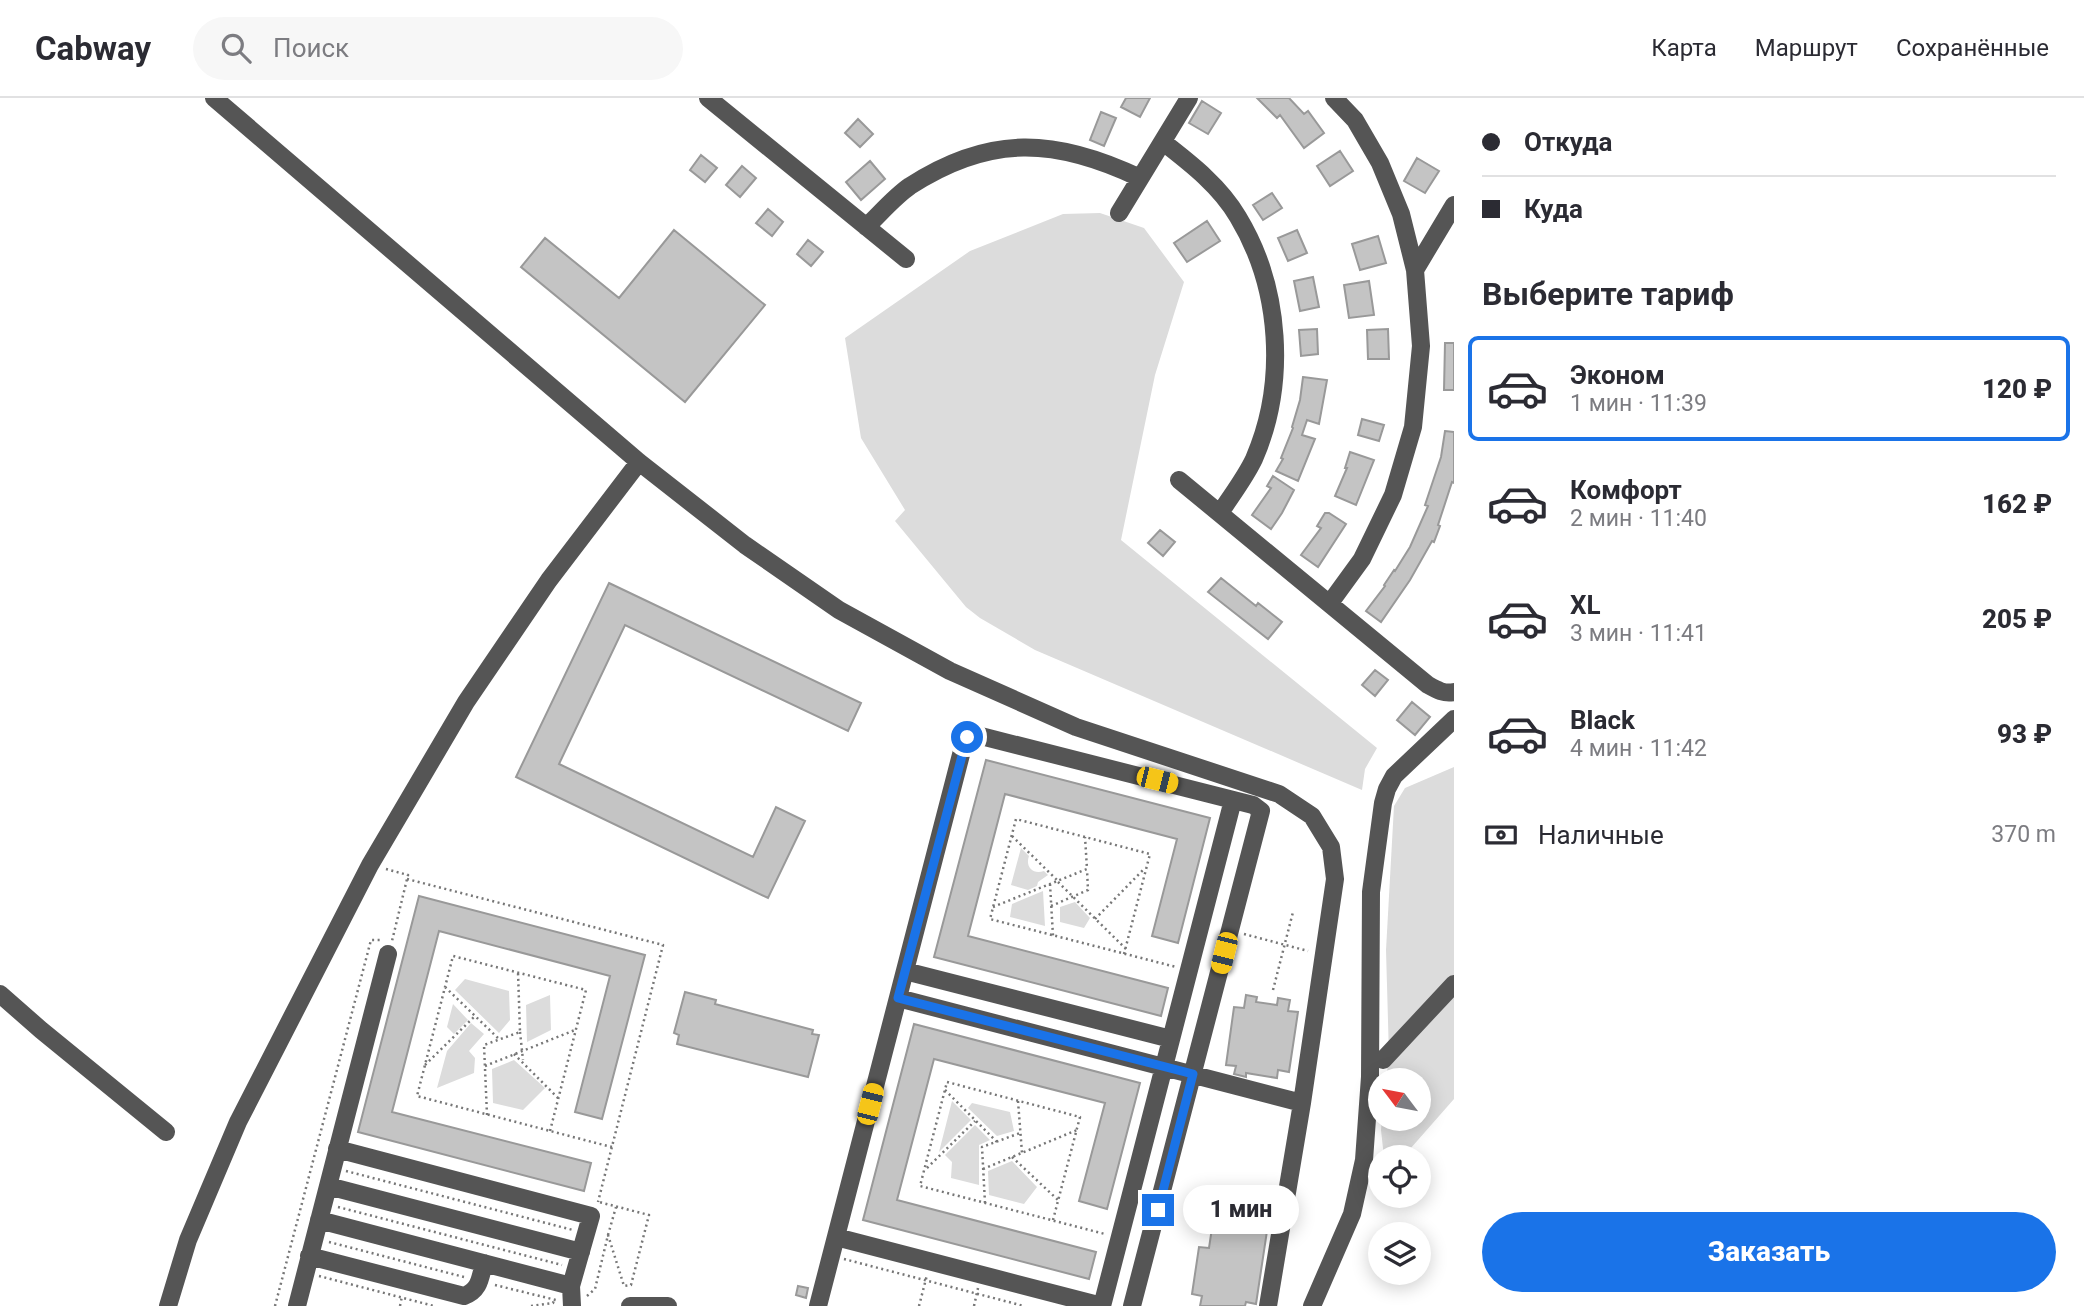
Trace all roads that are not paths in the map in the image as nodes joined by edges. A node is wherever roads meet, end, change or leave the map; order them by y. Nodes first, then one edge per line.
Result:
1 (214, 98) edge
2 (1189, 98) edge
3 (1334, 98) edge
4 (716, 100) edge
5 (1163, 142) junction
6 (1140, 178) junction
7 (1454, 205) edge
8 (1119, 213) dead end
9 (866, 227) junction
10 (906, 259) dead end
11 (1415, 270) junction
12 (639, 462) junction
13 (1180, 480) dead end
14 (1220, 513) junction
15 (1331, 603) junction
16 (1454, 692) edge
17 (1454, 719) edge
18 (1233, 800) junction
19 (390, 948) road end
20 (905, 971) junction
21 (1454, 984) edge
22 (0, 994) edge
23 (898, 998) junction
24 (1171, 1040) junction
25 (1383, 1060) dead end
26 (1164, 1067) junction
27 (1193, 1074) junction
28 (1302, 1102) junction
29 (166, 1132) dead end
30 (337, 1149) junction
31 (328, 1186) junction
32 (319, 1220) junction
33 (836, 1237) junction
34 (580, 1252) junction
35 (309, 1256) junction
36 (484, 1263) junction
37 (572, 1297) edge
38 (169, 1306) edge
39 (297, 1306) edge
40 (629, 1306) edge
41 (668, 1306) edge
42 (818, 1306) edge
43 (1102, 1306) edge
44 (1132, 1306) edge
45 (1268, 1306) edge
46 (1312, 1306) edge

1 - 12 street
2 - 5 street
3 - 11 street
4 - 9 street
5 - 6 street
5 - 14 street
6 - 8 street
6 - 9 street
7 - 11 street
9 - 10 street
11 - 15 street
12 - 28 street
12 - 38 street
13 - 14 street
14 - 15 street
15 - 16 street
17 - 46 street
18 - 20 street
18 - 24 street
18 - 27 street
19 - 30 street
20 - 23 street
20 - 24 street
21 - 25 street
22 - 29 street
23 - 26 street
23 - 33 street
24 - 26 street
26 - 27 street
26 - 43 street
27 - 28 street
27 - 44 street
28 - 45 street
30 - 31 street
30 - 34 street
31 - 32 street
31 - 34 street
32 - 35 street
32 - 36 street
33 - 42 street
33 - 43 street
34 - 37 street
35 - 36 street
35 - 39 street
36 - 37 street
40 - 41 street

